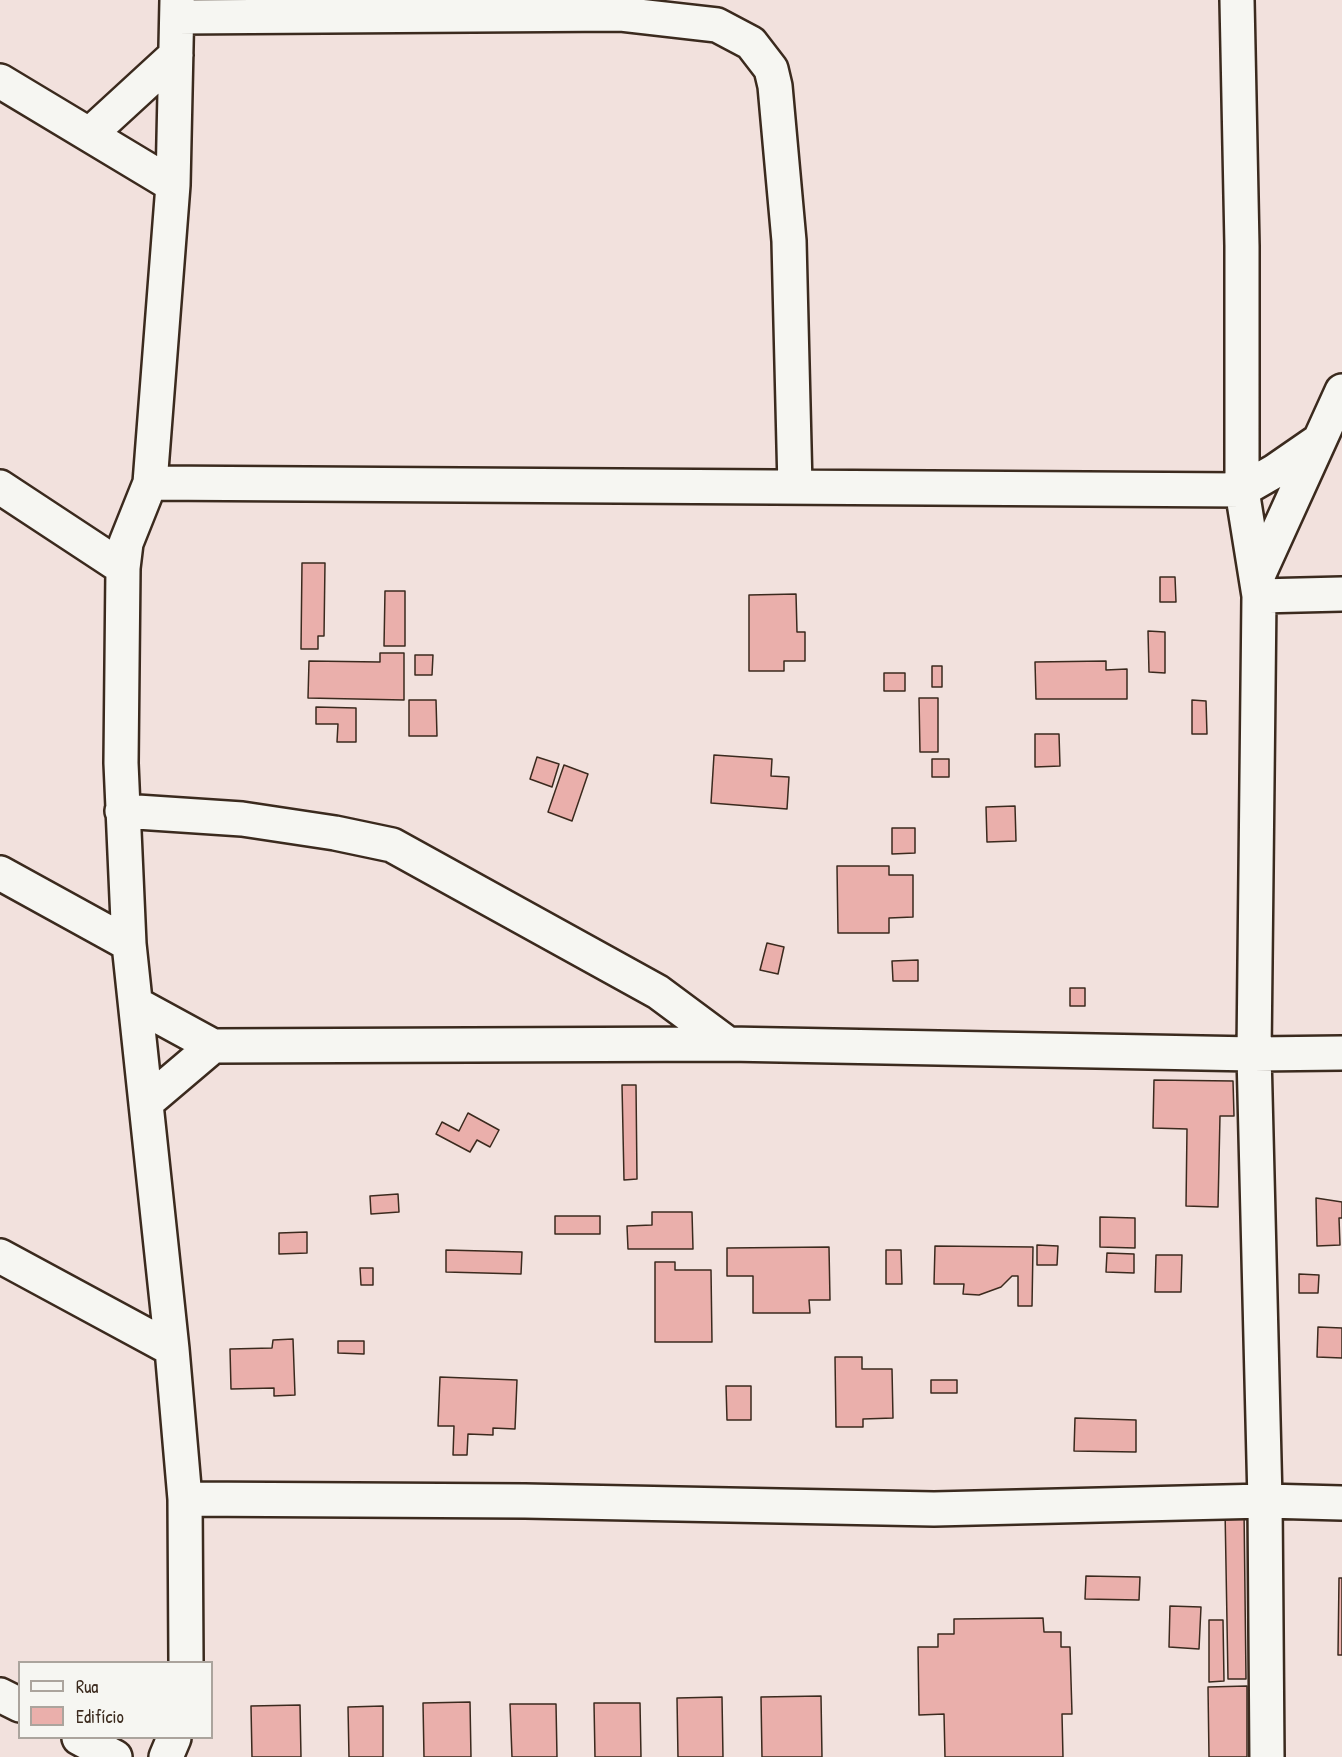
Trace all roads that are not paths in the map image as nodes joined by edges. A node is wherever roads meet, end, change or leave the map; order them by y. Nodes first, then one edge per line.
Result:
1 (1237, 0) edge
2 (177, 9) edge
3 (176, 55) junction
4 (0, 81) edge
5 (90, 134) junction
6 (173, 185) junction
7 (1342, 391) edge
8 (1317, 442) junction
9 (150, 483) junction
10 (0, 487) edge
11 (795, 487) junction
12 (1242, 490) junction
13 (123, 568) junction
14 (1258, 587) junction
15 (1342, 594) edge
16 (122, 811) junction
17 (0, 873) edge
18 (129, 944) junction
19 (136, 1004) junction
20 (728, 1044) junction
21 (213, 1046) junction
22 (1342, 1053) edge
23 (1254, 1054) junction
24 (147, 1102) junction
25 (0, 1256) edge
26 (172, 1349) junction
27 (185, 1499) junction
28 (1265, 1501) junction
29 (1342, 1503) edge
30 (186, 1661) edge
31 (0, 1695) edge
32 (18, 1704) edge
33 (82, 1739) edge
34 (173, 1739) edge
35 (114, 1757) edge
36 (166, 1757) edge
37 (1267, 1757) edge

1 - 12 street
2 - 3 street
2 - 11 street
3 - 5 street
3 - 6 street
4 - 5 street
5 - 6 street
6 - 9 street
7 - 8 street
8 - 12 street
8 - 14 street
9 - 11 street
9 - 13 street
10 - 13 street
11 - 12 street
12 - 14 street
13 - 16 street
14 - 15 street
14 - 23 street
16 - 18 street
16 - 20 street
17 - 18 street
18 - 19 street
19 - 21 street
19 - 24 street
20 - 21 street
20 - 23 street
21 - 24 street
22 - 23 street
23 - 28 street
24 - 26 street
25 - 26 street
26 - 27 street
27 - 28 street
27 - 30 street
28 - 29 street
28 - 37 street
31 - 32 street
33 - 35 street
34 - 36 street

